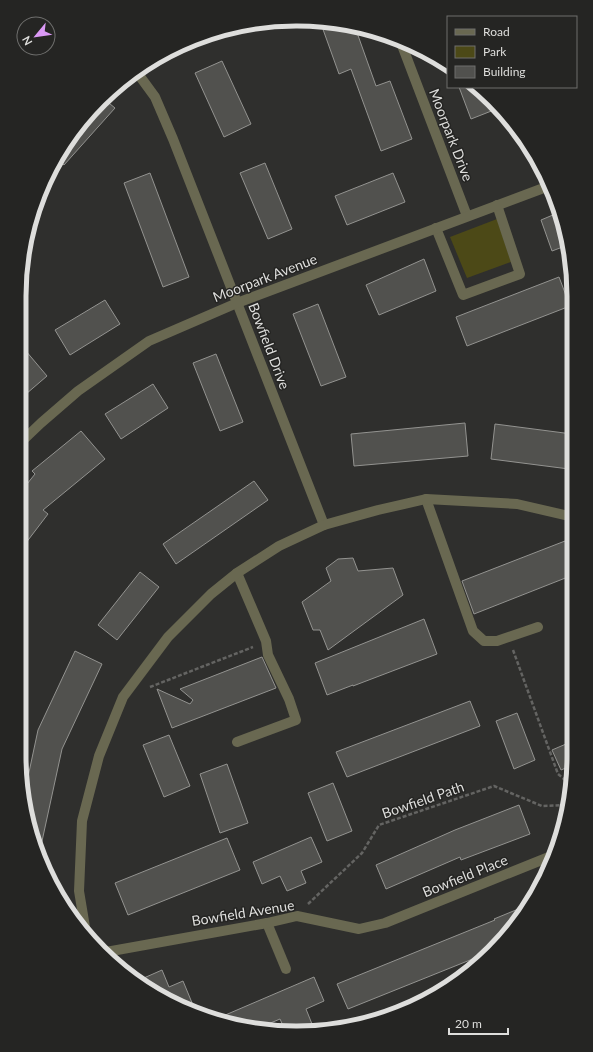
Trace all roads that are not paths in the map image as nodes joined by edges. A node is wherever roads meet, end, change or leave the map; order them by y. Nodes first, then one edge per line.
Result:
1 (403, 48) edge
2 (140, 76) edge
3 (544, 188) edge
4 (497, 205) junction
5 (467, 216) junction
6 (436, 228) junction
7 (237, 302) junction
8 (26, 437) edge
9 (426, 499) junction
10 (567, 516) edge
11 (324, 525) junction
12 (237, 573) junction
13 (538, 627) dead end
14 (237, 742) dead end
15 (546, 859) edge
16 (84, 923) edge
17 (267, 923) junction
18 (385, 924) joint
19 (110, 951) edge
20 (286, 970) dead end

1 - 5 street, Moorpark Drive
2 - 7 street, Bowfield Drive
3 - 4 street, Moorpark Avenue
4 - 5 street, Moorpark Avenue
4 - 6 street
5 - 6 street, Moorpark Avenue
6 - 7 street, Moorpark Avenue
7 - 8 street, Moorpark Avenue
7 - 11 street, Bowfield Drive
9 - 10 street
9 - 11 street
9 - 13 street
11 - 12 street
12 - 14 street
12 - 16 street
15 - 18 street, Bowfield Place
17 - 18 street, Bowfield Avenue
17 - 19 street, Bowfield Avenue
17 - 20 street

